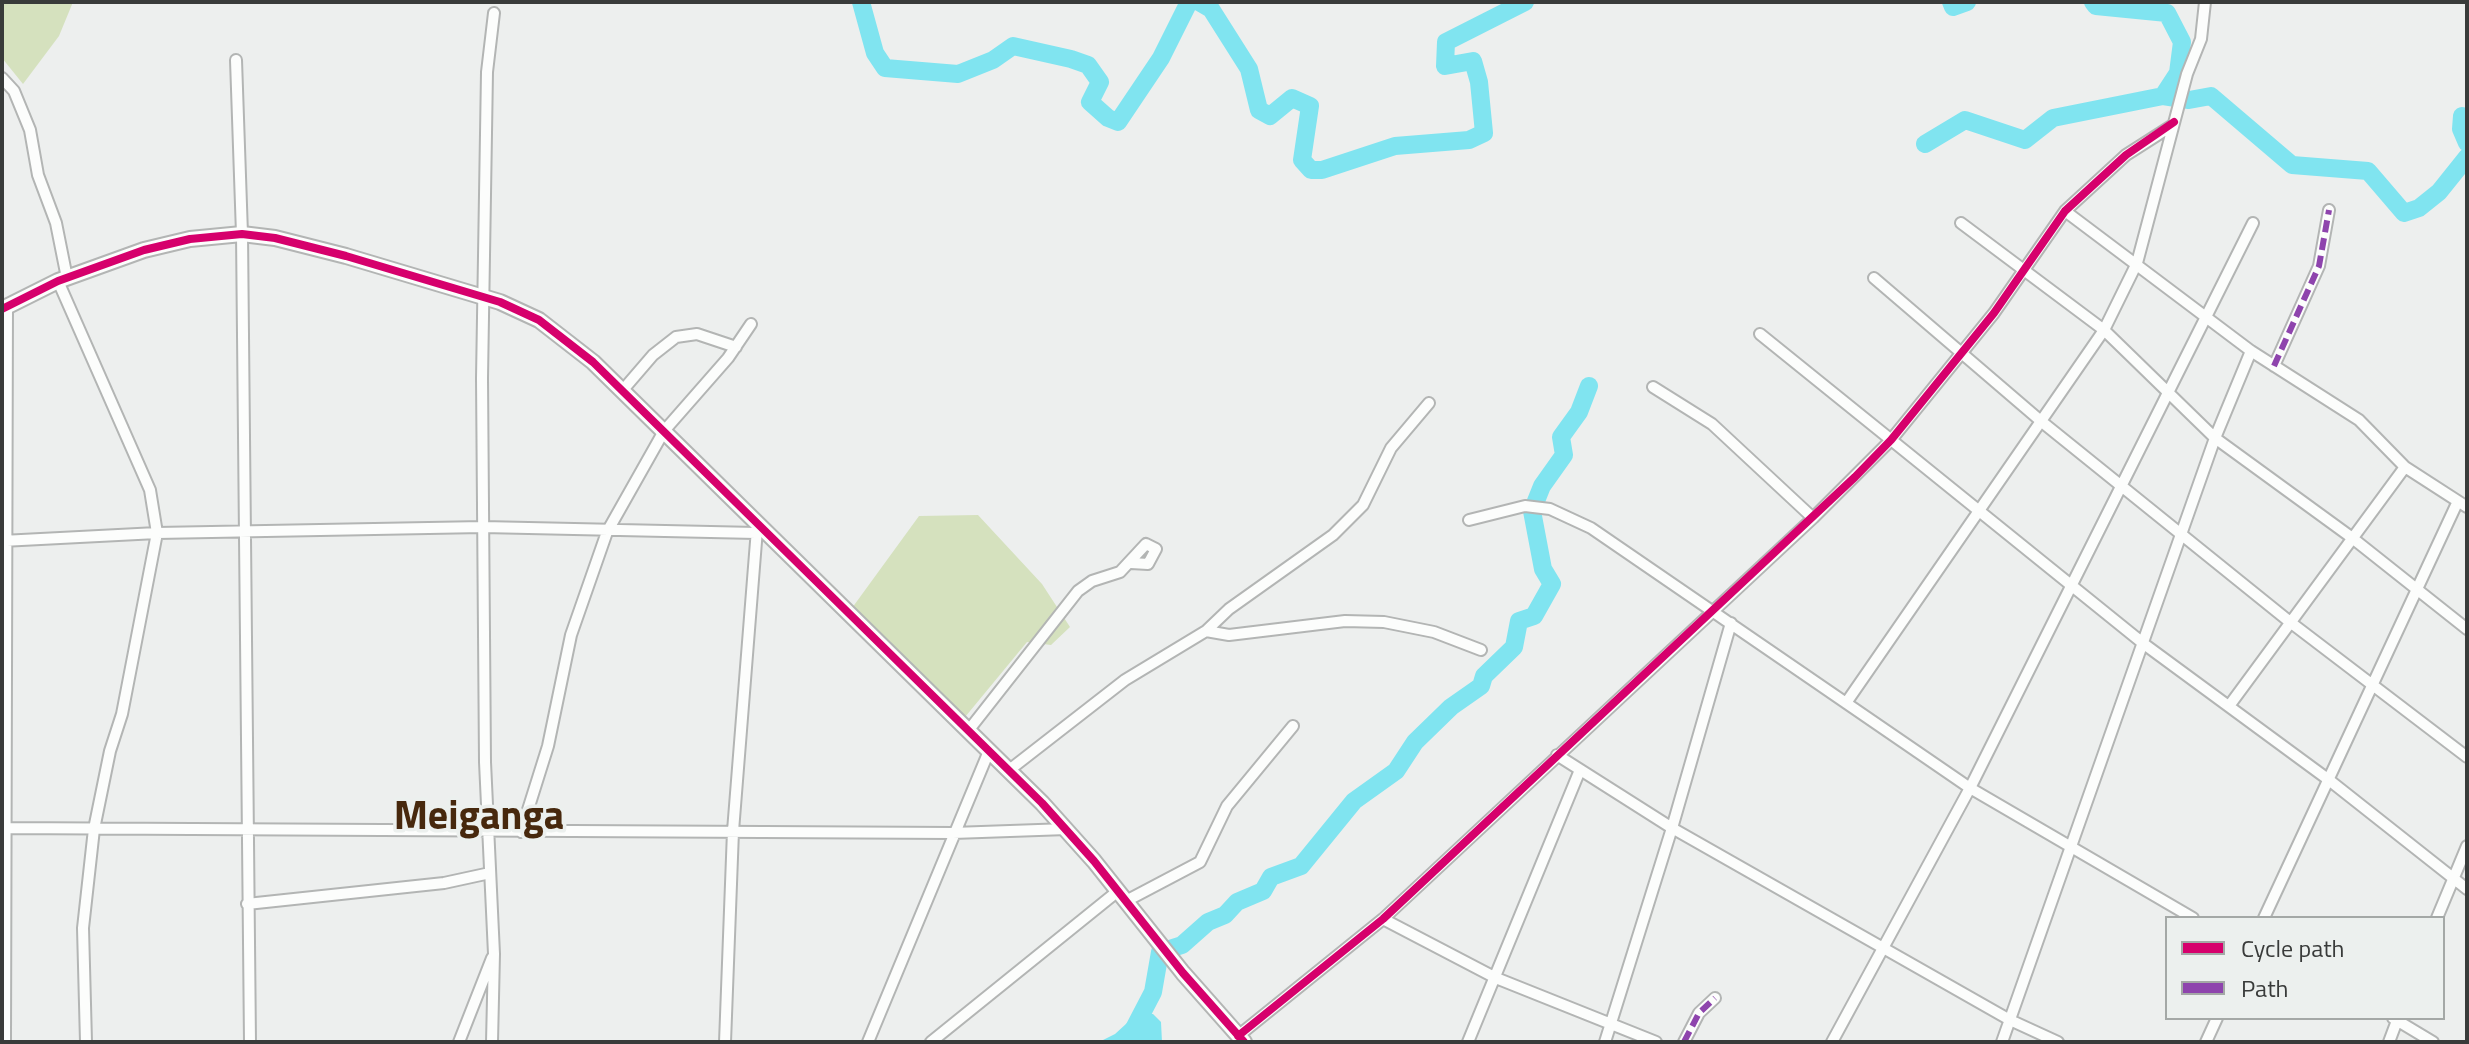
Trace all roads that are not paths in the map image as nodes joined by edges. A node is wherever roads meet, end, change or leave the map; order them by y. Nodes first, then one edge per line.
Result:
1 (2205, 2) edge
2 (494, 13) dead end
3 (236, 60) dead end
4 (2, 78) edge
5 (2174, 123) junction
6 (2329, 210) dead end
7 (2065, 211) junction
8 (1961, 223) dead end
9 (2253, 223) dead end
10 (242, 234) junction
11 (2137, 263) junction
12 (2026, 269) junction
13 (1874, 278) dead end
14 (63, 279) junction
15 (483, 297) junction
16 (4, 308) edge
17 (2209, 316) junction
18 (751, 324) dead end
19 (2104, 330) junction
20 (1760, 334) dead end
21 (736, 347) junction
22 (2251, 351) junction
23 (1961, 354) junction
24 (2274, 366) junction
25 (1653, 387) dead end
26 (622, 391) junction
27 (2167, 392) junction
28 (1429, 403) dead end
29 (2042, 422) junction
30 (664, 431) junction
31 (2215, 438) junction
32 (1891, 440) junction
33 (2405, 467) junction
34 (2124, 487) junction
35 (2462, 504) edge
36 (1978, 509) junction
37 (1813, 518) junction
38 (1469, 520) dead end
39 (483, 527) junction
40 (757, 529) junction
41 (246, 532) junction
42 (607, 532) junction
43 (2182, 532) junction
44 (157, 533) junction
45 (2351, 537) junction
46 (5, 541) edge
47 (1131, 563) dead end
48 (2072, 583) junction
49 (2416, 589) junction
50 (1711, 611) junction
51 (2290, 622) junction
52 (1731, 623) junction
53 (2467, 629) edge
54 (1206, 631) junction
55 (2144, 644) junction
56 (1481, 650) dead end
57 (2372, 684) junction
58 (1846, 703) junction
59 (2229, 706) junction
60 (1293, 726) dead end
61 (968, 731) junction
62 (989, 751) junction
63 (1557, 755) junction
64 (2467, 757) edge
65 (1580, 770) junction
66 (1008, 771) junction
67 (2329, 780) junction
68 (1970, 788) junction
69 (4, 828) edge
70 (1672, 828) junction
71 (94, 829) junction
72 (1067, 829) junction
73 (247, 830) junction
74 (733, 831) junction
75 (488, 832) junction
76 (521, 832) junction
77 (953, 833) junction
78 (2467, 846) edge
79 (2068, 848) junction
80 (490, 873) junction
81 (2454, 877) junction
82 (2467, 889) edge
83 (1122, 896) junction
84 (247, 904) junction
85 (2189, 916) edge
86 (2265, 916) edge
87 (2438, 916) edge
88 (1383, 919) junction
89 (1882, 944) junction
90 (494, 954) junction
91 (1496, 978) junction
92 (1715, 998) dead end
93 (2010, 1020) junction
94 (2216, 1020) edge
95 (2396, 1020) edge
96 (2398, 1020) edge
97 (1609, 1026) junction
98 (1241, 1039) edge
99 (5, 1042) edge
100 (86, 1042) edge
101 (250, 1042) edge
102 (459, 1042) edge
103 (492, 1042) edge
104 (725, 1042) edge
105 (868, 1042) edge
106 (931, 1042) edge
107 (1468, 1042) edge
108 (1605, 1042) edge
109 (1656, 1042) edge
110 (1684, 1042) edge
111 (1832, 1042) edge
112 (2002, 1042) edge
113 (2058, 1042) edge
114 (2206, 1042) edge
115 (2389, 1042) edge
116 (2433, 1042) edge

1 - 5 street
2 - 15 street
3 - 10 street
4 - 14 street
5 - 7 street
5 - 11 street
6 - 24 street
7 - 11 street
7 - 12 street
8 - 12 street
9 - 17 street
10 - 14 street
10 - 15 street
10 - 41 street
11 - 17 street
11 - 19 street
12 - 19 street
12 - 23 street
13 - 23 street
14 - 16 street
14 - 44 street
15 - 26 street
15 - 39 street
16 - 46 street
17 - 22 street
17 - 27 street
18 - 21 street
19 - 27 street
19 - 29 street
20 - 32 street
21 - 26 street
21 - 30 street
22 - 24 street
22 - 31 street
23 - 29 street
23 - 32 street
24 - 33 street
25 - 37 street
26 - 30 street
27 - 31 street
27 - 34 street
28 - 54 street
29 - 34 street
29 - 36 street
30 - 40 street
30 - 42 street
31 - 43 street
31 - 45 street
32 - 36 street
32 - 37 street
33 - 35 street
33 - 45 street
34 - 43 street
34 - 48 street
35 - 49 street
36 - 48 street
36 - 58 street
37 - 50 street
38 - 50 street
39 - 41 street
39 - 42 street
39 - 75 street
40 - 42 street
40 - 61 street
40 - 74 street
41 - 44 street
41 - 73 street
42 - 76 street
43 - 51 street
43 - 55 street
44 - 46 street
44 - 71 street
45 - 49 street
45 - 51 street
46 - 69 street
47 - 61 street
48 - 55 street
48 - 68 street
49 - 53 street
49 - 57 street
50 - 52 street
50 - 63 street
51 - 57 street
51 - 59 street
52 - 58 street
52 - 70 street
54 - 56 street
54 - 66 street
55 - 59 street
55 - 79 street
57 - 64 street
57 - 67 street
58 - 68 street
59 - 67 street
60 - 83 street
61 - 62 street
62 - 66 street
62 - 77 street
63 - 65 street
63 - 88 street
65 - 70 street
65 - 91 street
66 - 72 street
67 - 81 street
67 - 86 street
68 - 79 street
68 - 89 street
69 - 71 street
69 - 99 street
70 - 89 street
70 - 97 street
71 - 73 street
71 - 100 street
72 - 77 street
72 - 83 street
73 - 75 street
73 - 84 street
74 - 76 street
74 - 77 street
74 - 104 street
75 - 76 street
75 - 80 street
77 - 105 street
78 - 81 street
79 - 85 street
79 - 93 street
80 - 84 street
80 - 90 street
81 - 82 street
81 - 87 street
83 - 98 street
83 - 106 street
84 - 101 street
88 - 91 street
88 - 98 street
89 - 93 street
89 - 111 street
90 - 102 street
90 - 103 street
91 - 97 street
91 - 107 street
92 - 110 street
93 - 112 street
93 - 113 street
94 - 114 street
95 - 115 street
96 - 116 street
97 - 108 street
97 - 109 street

